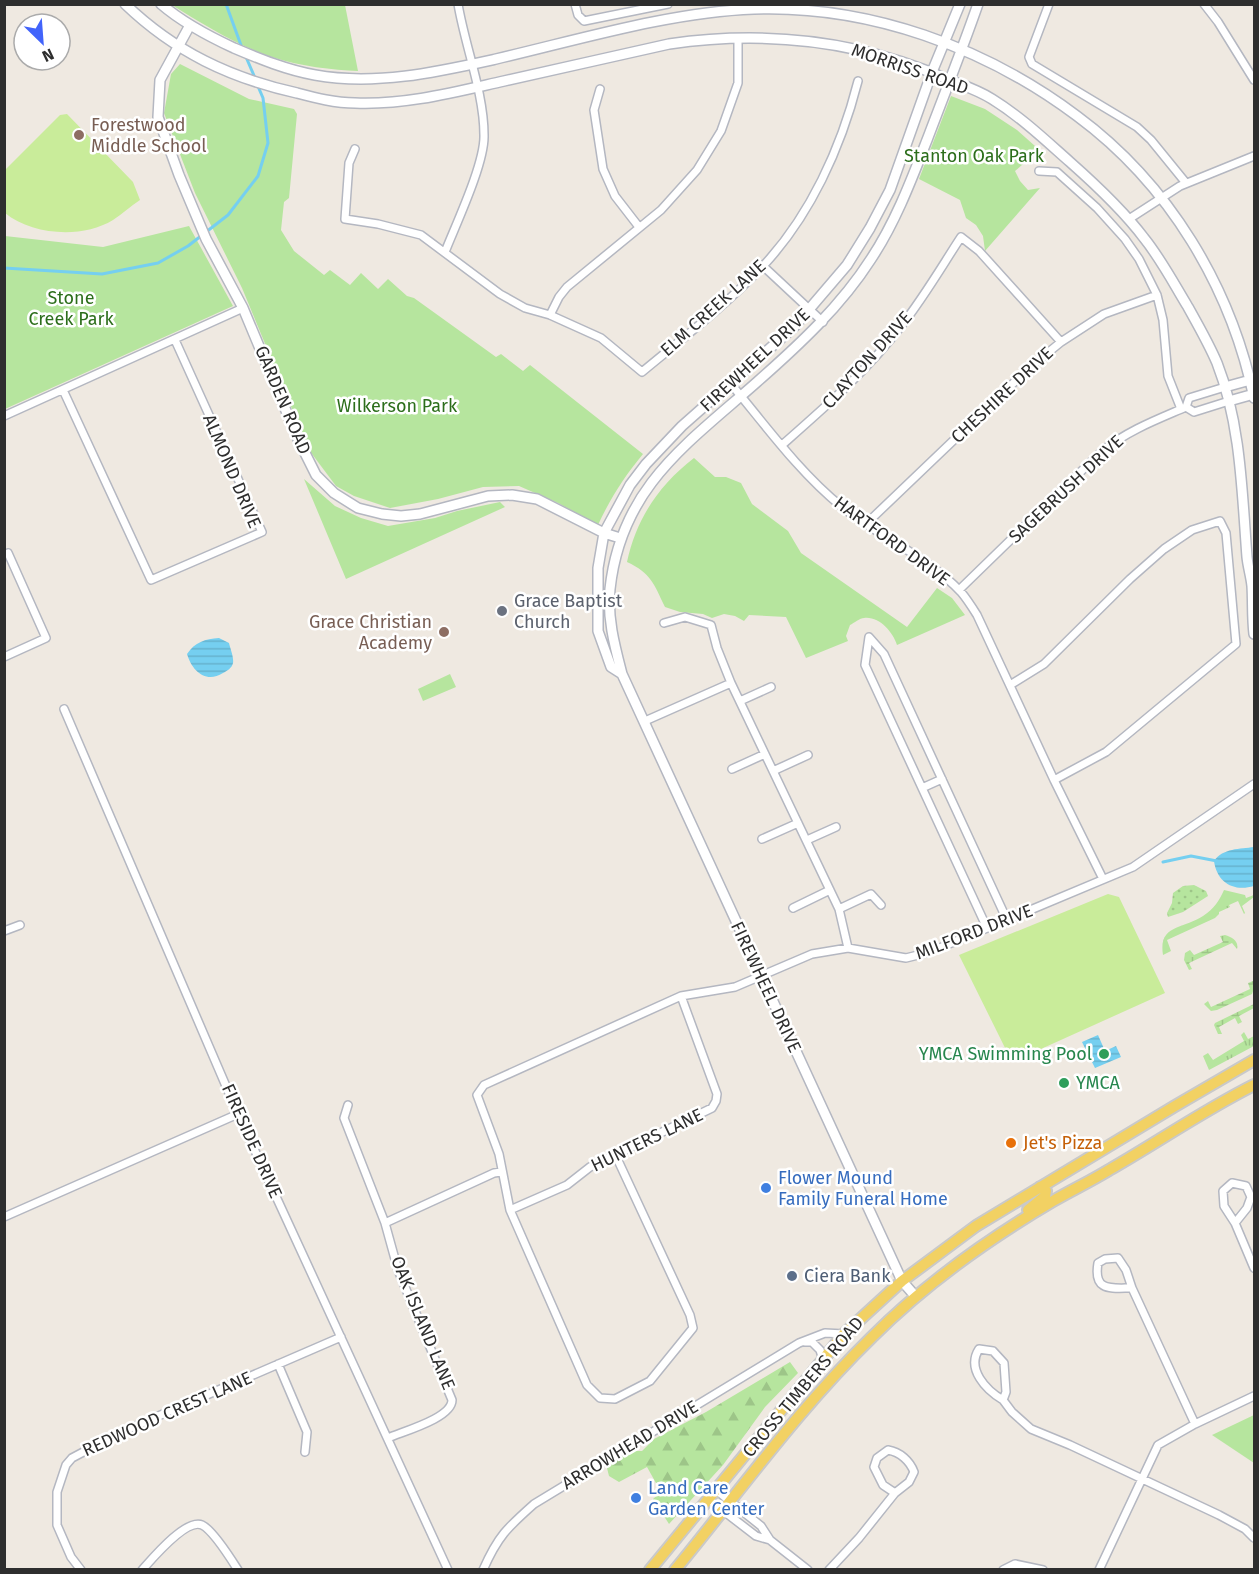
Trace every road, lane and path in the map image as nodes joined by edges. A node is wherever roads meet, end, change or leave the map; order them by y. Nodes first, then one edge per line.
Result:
1 (125, 4) edge
2 (161, 4) edge
3 (458, 4) edge
4 (574, 4) edge
5 (668, 4) edge
6 (960, 4) edge
7 (978, 4) edge
8 (1049, 4) edge
9 (1204, 4) edge
10 (189, 25) junction
11 (738, 38) junction
12 (944, 43) junction
13 (178, 46) junction
14 (961, 49) junction
15 (472, 64) junction
16 (932, 72) junction
17 (950, 80) junction
18 (1254, 80) edge
19 (858, 81) dead end
20 (476, 87) junction
21 (600, 89) dead end
22 (355, 149) dead end
23 (1254, 156) edge
24 (1039, 171) dead end
25 (1186, 183) junction
26 (1161, 198) junction
27 (1129, 219) junction
28 (639, 227) junction
29 (445, 252) junction
30 (763, 266) junction
31 (1157, 295) junction
32 (243, 308) junction
33 (811, 310) junction
34 (550, 315) junction
35 (823, 322) junction
36 (175, 340) junction
37 (1060, 342) junction
38 (1253, 379) edge
39 (731, 384) junction
40 (1224, 387) junction
41 (63, 390) junction
42 (1254, 395) edge
43 (741, 396) junction
44 (1229, 401) junction
45 (1184, 408) junction
46 (4, 416) edge
47 (782, 445) junction
48 (866, 524) junction
49 (604, 533) junction
50 (620, 538) junction
51 (8, 553) dead end
52 (1253, 585) edge
53 (959, 590) junction
54 (664, 622) dead end
55 (1254, 634) edge
56 (4, 657) edge
57 (622, 674) junction
58 (731, 683) junction
59 (1010, 685) junction
60 (771, 687) dead end
61 (740, 701) junction
62 (64, 709) dead end
63 (645, 721) junction
64 (765, 754) junction
65 (808, 755) dead end
66 (732, 769) dead end
67 (773, 771) junction
68 (942, 779) junction
69 (1054, 780) junction
70 (1254, 784) edge
71 (922, 788) junction
72 (798, 823) junction
73 (836, 827) dead end
74 (762, 839) dead end
75 (807, 840) junction
76 (1103, 879) junction
77 (830, 890) junction
78 (881, 905) dead end
79 (793, 908) dead end
80 (839, 909) junction
81 (1007, 920) junction
82 (20, 925) dead end
83 (987, 928) junction
84 (4, 931) edge
85 (848, 948) junction
86 (762, 977) junction
87 (681, 996) junction
88 (1254, 1060) edge
89 (1254, 1085) edge
90 (348, 1105) dead end
91 (1165, 1112) junction
92 (238, 1114) junction
93 (1176, 1130) junction
94 (615, 1154) junction
95 (501, 1172) junction
96 (1040, 1187) junction
97 (510, 1210) junction
98 (4, 1217) edge
99 (385, 1223) junction
100 (1235, 1223) junction
101 (1011, 1227) junction
102 (1254, 1268) edge
103 (902, 1281) junction
104 (1132, 1288) junction
105 (916, 1297) junction
106 (844, 1334) junction
107 (341, 1337) junction
108 (799, 1343) junction
109 (823, 1360) junction
110 (278, 1364) junction
111 (1254, 1396) edge
112 (1003, 1400) junction
113 (1195, 1424) junction
114 (388, 1438) junction
115 (305, 1452) dead end
116 (1141, 1480) junction
117 (716, 1490) junction
118 (895, 1493) junction
119 (708, 1499) junction
120 (731, 1502) junction
121 (723, 1512) junction
122 (1254, 1539) edge
123 (770, 1540) junction
124 (81, 1569) edge
125 (142, 1569) edge
126 (238, 1569) edge
127 (447, 1569) edge
128 (483, 1569) edge
129 (650, 1569) edge
130 (675, 1569) edge
131 (808, 1569) edge
132 (830, 1569) edge
133 (1003, 1569) edge
134 (1043, 1569) edge
135 (1098, 1569) edge

1 - 13 street, MORRISS ROAD
2 - 10 street, MORRISS ROAD
3 - 15 street
4 - 5 street
6 - 12 street, FIREWHEEL DRIVE
7 - 14 street, FIREWHEEL DRIVE
8 - 25 street
9 - 18 street
10 - 13 street, GARDEN ROAD
10 - 15 street, MORRISS ROAD
11 - 16 street, MORRISS ROAD
11 - 20 street, MORRISS ROAD
11 - 28 street
12 - 14 street, MORRISS ROAD
12 - 15 street, MORRISS ROAD
12 - 16 street, FIREWHEEL DRIVE
13 - 20 street, MORRISS ROAD
13 - 32 street, GARDEN ROAD
14 - 17 street, FIREWHEEL DRIVE
14 - 26 street, MORRISS ROAD
15 - 20 street
16 - 17 street, MORRISS ROAD
16 - 33 street, FIREWHEEL DRIVE
17 - 27 street, MORRISS ROAD
17 - 35 street, FIREWHEEL DRIVE
19 - 30 street, ELM CREEK LANE
20 - 29 street
21 - 28 street
22 - 29 street
23 - 25 street
24 - 31 street
25 - 26 street
26 - 27 street
26 - 38 street, MORRISS ROAD
27 - 40 street, MORRISS ROAD
28 - 34 street
29 - 34 street
30 - 33 street
30 - 34 street, ELM CREEK LANE
31 - 37 street, CHESHIRE DRIVE
31 - 45 street
32 - 36 street
32 - 49 street, GARDEN ROAD
33 - 35 street
33 - 39 street, FIREWHEEL DRIVE
35 - 43 street, FIREWHEEL DRIVE
36 - 41 street
36 - 41 street, ALMOND DRIVE
37 - 47 street, CLAYTON DRIVE
37 - 48 street, CHESHIRE DRIVE
38 - 40 street, SAGEBRUSH DRIVE
38 - 42 street, MORRISS ROAD
39 - 43 street, HARTFORD DRIVE
39 - 49 street, FIREWHEEL DRIVE
40 - 44 street, MORRISS ROAD
40 - 45 street, SAGEBRUSH DRIVE
41 - 46 street
42 - 44 street, SAGEBRUSH DRIVE
43 - 47 street, HARTFORD DRIVE
43 - 50 street, FIREWHEEL DRIVE
44 - 45 street, SAGEBRUSH DRIVE
44 - 52 street, MORRISS ROAD
45 - 53 street, SAGEBRUSH DRIVE
47 - 48 street, HARTFORD DRIVE
48 - 53 street, HARTFORD DRIVE
49 - 50 street, GARDEN ROAD
49 - 57 street, FIREWHEEL DRIVE
50 - 57 street, FIREWHEEL DRIVE
51 - 56 street
52 - 55 street, MORRISS ROAD
53 - 59 street, HARTFORD DRIVE
54 - 58 street
57 - 63 street, FIREWHEEL DRIVE
58 - 61 street
58 - 63 street
59 - 69 street, HARTFORD DRIVE
59 - 69 street
60 - 61 street
61 - 64 street
62 - 92 street, FIRESIDE DRIVE
63 - 86 street, FIREWHEEL DRIVE
64 - 66 street
64 - 67 street
65 - 67 street
67 - 72 street
68 - 71 street
68 - 71 street
68 - 81 street
69 - 76 street, HARTFORD DRIVE
70 - 76 street, MILFORD DRIVE
71 - 83 street
72 - 74 street
72 - 75 street
73 - 75 street
75 - 77 street
76 - 81 street, MILFORD DRIVE
77 - 79 street
77 - 80 street
78 - 80 street
80 - 85 street
81 - 83 street, MILFORD DRIVE
82 - 84 street
83 - 85 street, MILFORD DRIVE
85 - 86 street, MILFORD DRIVE
86 - 87 street, MILFORD DRIVE
86 - 103 street, FIREWHEEL DRIVE
87 - 94 street, HUNTERS LANE
87 - 95 street, MILFORD DRIVE
88 - 91 main road, CROSS TIMBERS ROAD
89 - 93 main road, CROSS TIMBERS ROAD
90 - 99 street, OAK ISLAND LANE
91 - 93 main road
91 - 96 main road, CROSS TIMBERS ROAD
92 - 98 street
92 - 107 street, FIRESIDE DRIVE
93 - 101 main road, CROSS TIMBERS ROAD
94 - 97 street, HUNTERS LANE
94 - 97 street
95 - 97 street
95 - 99 street
96 - 101 main road
96 - 103 main road, CROSS TIMBERS ROAD
99 - 114 street, OAK ISLAND LANE
100 - 100 street
100 - 102 street
101 - 105 main road, CROSS TIMBERS ROAD
103 - 105 street, FIREWHEEL DRIVE
103 - 106 main road, CROSS TIMBERS ROAD
104 - 104 street
104 - 113 street
105 - 120 main road, CROSS TIMBERS ROAD
106 - 108 street, ARROWHEAD DRIVE
106 - 109 main road, CROSS TIMBERS ROAD
107 - 110 street, REDWOOD CREST LANE
107 - 114 street, FIRESIDE DRIVE
108 - 109 street
108 - 128 street, ARROWHEAD DRIVE
109 - 117 main road, CROSS TIMBERS ROAD
110 - 115 street
110 - 124 street, REDWOOD CREST LANE
111 - 113 street
112 - 112 street
112 - 116 street
113 - 116 street
114 - 127 street, FIRESIDE DRIVE
116 - 122 street
116 - 135 street
117 - 119 main road, CROSS TIMBERS ROAD
117 - 120 street
118 - 118 street
118 - 132 street
119 - 121 street
119 - 129 main road, CROSS TIMBERS ROAD
120 - 121 main road, CROSS TIMBERS ROAD
120 - 123 street
121 - 123 street
121 - 130 main road, CROSS TIMBERS ROAD
123 - 131 street
125 - 126 street
133 - 134 street

